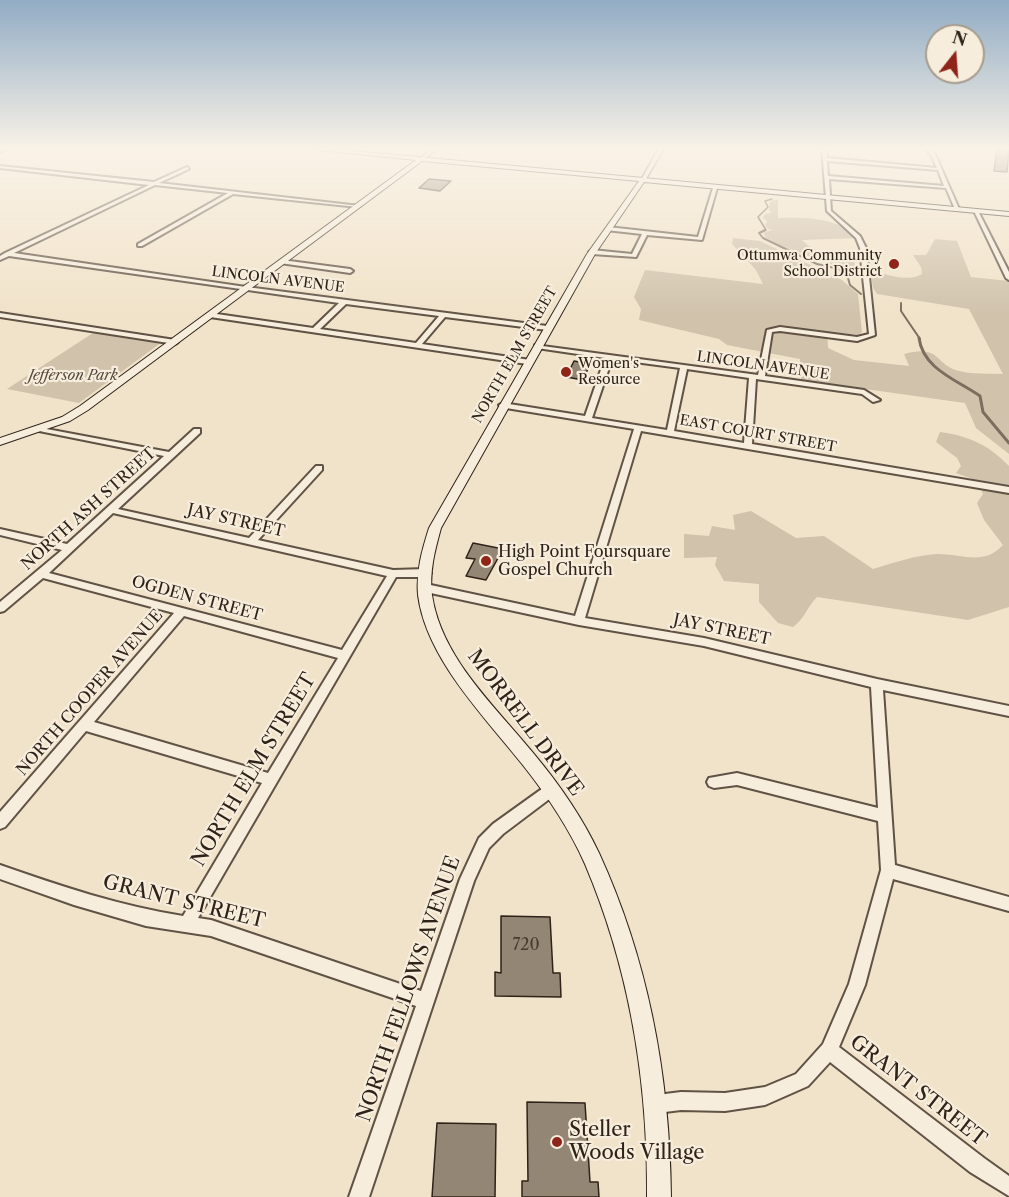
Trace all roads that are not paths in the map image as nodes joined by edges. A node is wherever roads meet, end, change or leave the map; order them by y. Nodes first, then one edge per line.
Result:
1 (113, 204) edge
2 (212, 204) edge
3 (339, 204) edge
4 (361, 204) edge
5 (626, 204) edge
6 (710, 204) edge
7 (828, 204) edge
8 (896, 204) edge
9 (954, 204) edge
10 (358, 206) junction
11 (957, 209) junction
12 (976, 211) junction
13 (1009, 214) edge
14 (608, 229) junction
15 (645, 233) junction
16 (140, 245) dead end
17 (0, 250) edge
18 (592, 252) junction
19 (10, 253) junction
20 (0, 258) edge
21 (282, 262) junction
22 (350, 271) dead end
23 (1009, 278) edge
24 (246, 289) junction
25 (345, 301) junction
26 (444, 314) junction
27 (0, 315) edge
28 (210, 315) junction
29 (547, 328) junction
30 (314, 331) junction
31 (175, 342) junction
32 (417, 346) junction
33 (537, 346) junction
34 (609, 356) junction
35 (527, 362) junction
36 (684, 367) junction
37 (757, 377) junction
38 (876, 400) dead end
39 (503, 405) junction
40 (588, 419) junction
41 (638, 428) junction
42 (39, 429) junction
43 (197, 431) dead end
44 (670, 433) junction
45 (0, 442) edge
46 (748, 446) junction
47 (170, 455) junction
48 (319, 468) dead end
49 (1009, 490) edge
50 (111, 510) junction
51 (0, 532) edge
52 (251, 542) junction
53 (69, 548) junction
54 (41, 574) junction
55 (393, 574) junction
56 (426, 581) junction
57 (0, 608) edge
58 (181, 612) junction
59 (579, 621) junction
60 (345, 655) junction
61 (877, 684) junction
62 (1009, 711) edge
63 (85, 725) junction
64 (271, 780) junction
65 (714, 782) dead end
66 (551, 790) junction
67 (885, 816) junction
68 (0, 822) edge
69 (888, 870) junction
70 (0, 872) edge
71 (1009, 904) edge
72 (186, 925) junction
73 (426, 1001) junction
74 (829, 1050) junction
75 (657, 1104) junction
76 (1009, 1187) edge
77 (359, 1197) edge
78 (659, 1197) edge

1 - 19 street
2 - 16 street
3 - 10 street
4 - 10 main road
5 - 14 main road, NORTH ELM STREET
6 - 15 street
7 - 37 street
8 - 11 main road
9 - 11 street
10 - 21 main road
11 - 12 main road
12 - 13 main road
12 - 23 street
14 - 15 street
14 - 18 main road, NORTH ELM STREET
15 - 18 street
17 - 19 street, LINCOLN AVENUE
18 - 29 main road, NORTH ELM STREET
19 - 20 street
19 - 24 street, LINCOLN AVENUE
21 - 22 street
21 - 24 main road
24 - 25 street, LINCOLN AVENUE
24 - 28 main road
25 - 26 street, LINCOLN AVENUE
25 - 30 street
26 - 29 street, LINCOLN AVENUE
26 - 32 street
27 - 31 street
28 - 30 street
28 - 31 main road
29 - 33 main road, NORTH ELM STREET
30 - 32 street
31 - 42 main road
32 - 35 street
33 - 34 street, LINCOLN AVENUE
33 - 35 main road, NORTH ELM STREET
34 - 36 street, LINCOLN AVENUE
34 - 40 street
35 - 39 main road, NORTH ELM STREET
36 - 37 street, LINCOLN AVENUE
36 - 44 street
37 - 38 street, LINCOLN AVENUE
37 - 46 street
39 - 40 street, EAST COURT STREET
39 - 56 main road, NORTH ELM STREET
40 - 41 street, EAST COURT STREET
41 - 44 street, EAST COURT STREET
41 - 59 street
42 - 45 main road
42 - 47 street
43 - 47 street, NORTH ASH STREET
44 - 46 street, EAST COURT STREET
46 - 49 street, EAST COURT STREET
47 - 50 street, NORTH ASH STREET
48 - 52 street
50 - 52 street, JAY STREET
50 - 53 street, NORTH ASH STREET
51 - 53 street
52 - 55 street, JAY STREET
53 - 54 street, NORTH ASH STREET
54 - 57 street, NORTH ASH STREET
54 - 58 street, OGDEN STREET
55 - 56 street, JAY STREET
55 - 60 street, NORTH ELM STREET
56 - 59 street, JAY STREET
56 - 66 main road, MORRELL DRIVE
58 - 60 street, OGDEN STREET
58 - 63 street, NORTH COOPER AVENUE
59 - 61 street, JAY STREET
60 - 64 street, NORTH ELM STREET
61 - 62 street, JAY STREET
61 - 67 street
63 - 64 street
63 - 68 street, NORTH COOPER AVENUE
64 - 72 street, NORTH ELM STREET
65 - 67 street
66 - 73 street, NORTH FELLOWS AVENUE
66 - 75 main road, MORRELL DRIVE
67 - 69 street
69 - 71 street
69 - 74 street
70 - 72 street, GRANT STREET
72 - 73 street, GRANT STREET
73 - 77 street, NORTH FELLOWS AVENUE
74 - 75 street
74 - 76 street, GRANT STREET
75 - 78 main road, MORRELL DRIVE

